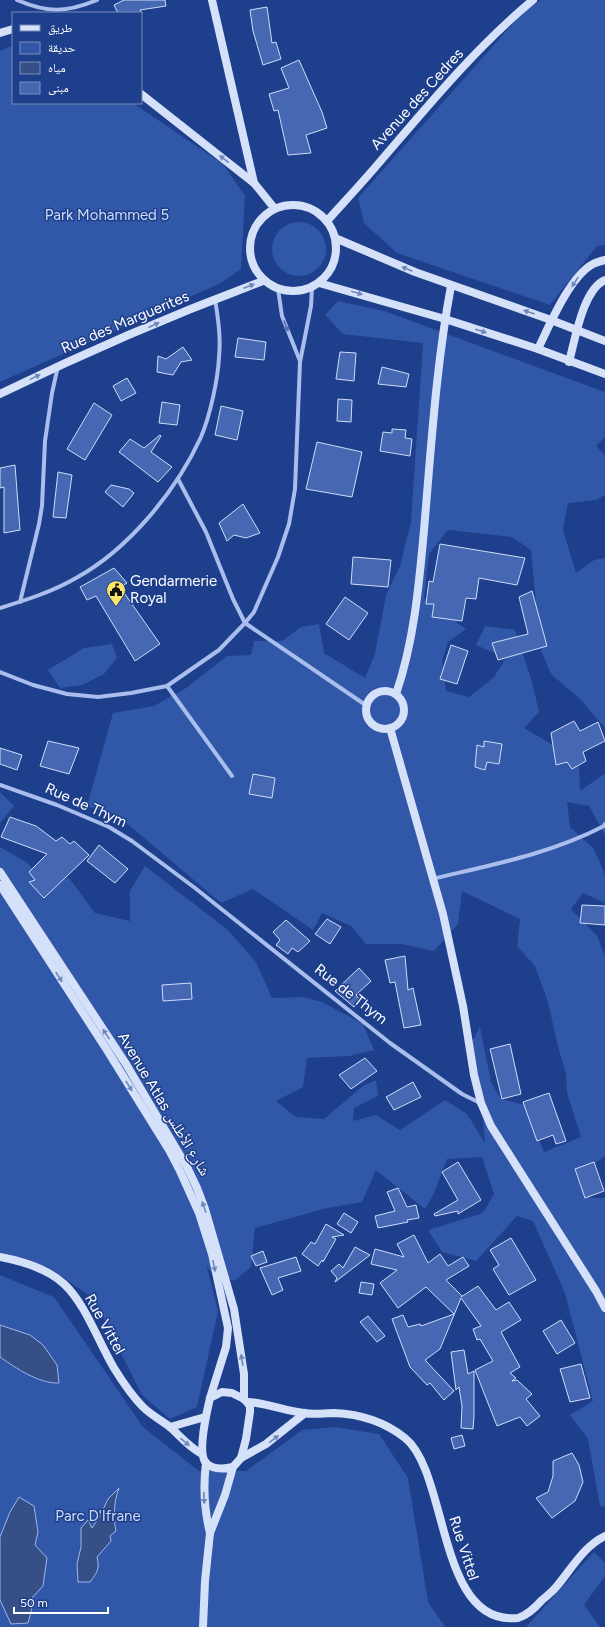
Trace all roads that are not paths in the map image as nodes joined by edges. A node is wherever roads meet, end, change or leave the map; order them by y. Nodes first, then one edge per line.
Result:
1 (17, 0) edge
2 (97, 0) edge
3 (212, 0) edge
4 (533, 0) edge
5 (12, 30) edge
6 (0, 33) edge
7 (142, 95) edge
8 (254, 183) junction
9 (275, 208) junction
10 (327, 221) junction
11 (335, 238) junction
12 (605, 260) edge
13 (605, 280) edge
14 (264, 281) junction
15 (316, 285) junction
16 (451, 286) junction
17 (278, 289) junction
18 (215, 299) junction
19 (445, 319) junction
20 (551, 320) junction
21 (578, 330) junction
22 (605, 341) edge
23 (538, 349) junction
24 (300, 362) junction
25 (568, 362) junction
26 (58, 366) junction
27 (605, 374) edge
28 (0, 394) edge
29 (178, 479) junction
30 (20, 602) junction
31 (0, 608) edge
32 (245, 623) junction
33 (0, 672) edge
34 (167, 686) junction
35 (396, 694) junction
36 (367, 706) junction
37 (390, 728) junction
38 (232, 776) dead end
39 (0, 785) edge
40 (605, 826) edge
41 (0, 872) edge
42 (432, 879) junction
43 (0, 885) edge
44 (481, 1103) junction
45 (0, 1256) edge
46 (605, 1308) edge
47 (210, 1398) junction
48 (246, 1401) junction
49 (305, 1414) junction
50 (205, 1417) junction
51 (170, 1427) junction
52 (202, 1454) junction
53 (241, 1458) junction
54 (206, 1463) junction
55 (233, 1468) junction
56 (210, 1533) junction
57 (605, 1536) edge
58 (204, 1627) edge

1 - 2 street
3 - 8 street
4 - 10 street, Avenue des Cedres
5 - 6 street
8 -> 7 street
8 - 9 street
9 - 10 street
9 - 14 street
10 - 11 street
11 - 15 street
16 -> 11 street
12 -> 20 street
13 - 21 street
14 - 17 street
18 -> 14 street, Rue des Marguerites
15 - 17 street
15 -> 19 street
15 - 24 street
16 - 19 street
20 -> 16 street
17 -> 24 street
26 -> 18 street, Rue des Marguerites
18 - 29 street
19 -> 23 street
19 - 35 street
20 - 21 street
20 - 23 street
21 - 22 street
21 - 25 street
23 - 25 street
24 - 32 street
25 - 27 street
28 -> 26 street, Rue des Marguerites
26 - 30 street
29 - 30 street
29 - 32 street
30 - 31 street
32 - 34 street
32 - 36 street
33 - 34 street
34 - 38 street
35 - 36 street
35 - 37 street
36 - 37 street
37 - 42 street
39 - 44 street, Rue de Thym
40 - 42 street
48 -> 41 street, Avenue Atlas شارع الأطلس
42 - 44 street
43 -> 47 street, Avenue Atlas شارع الأطلس
44 - 46 street
45 - 51 street, Rue Vittel
47 - 48 street
47 - 50 street
48 - 49 street, Rue Vittel
48 - 53 street
53 -> 49 street
49 - 57 street, Rue Vittel
50 - 51 street
50 - 52 street
51 -> 52 street, Rue Vittel
52 - 54 street
53 - 55 street
54 - 55 street
54 -> 56 street
55 - 56 street
56 - 58 street

